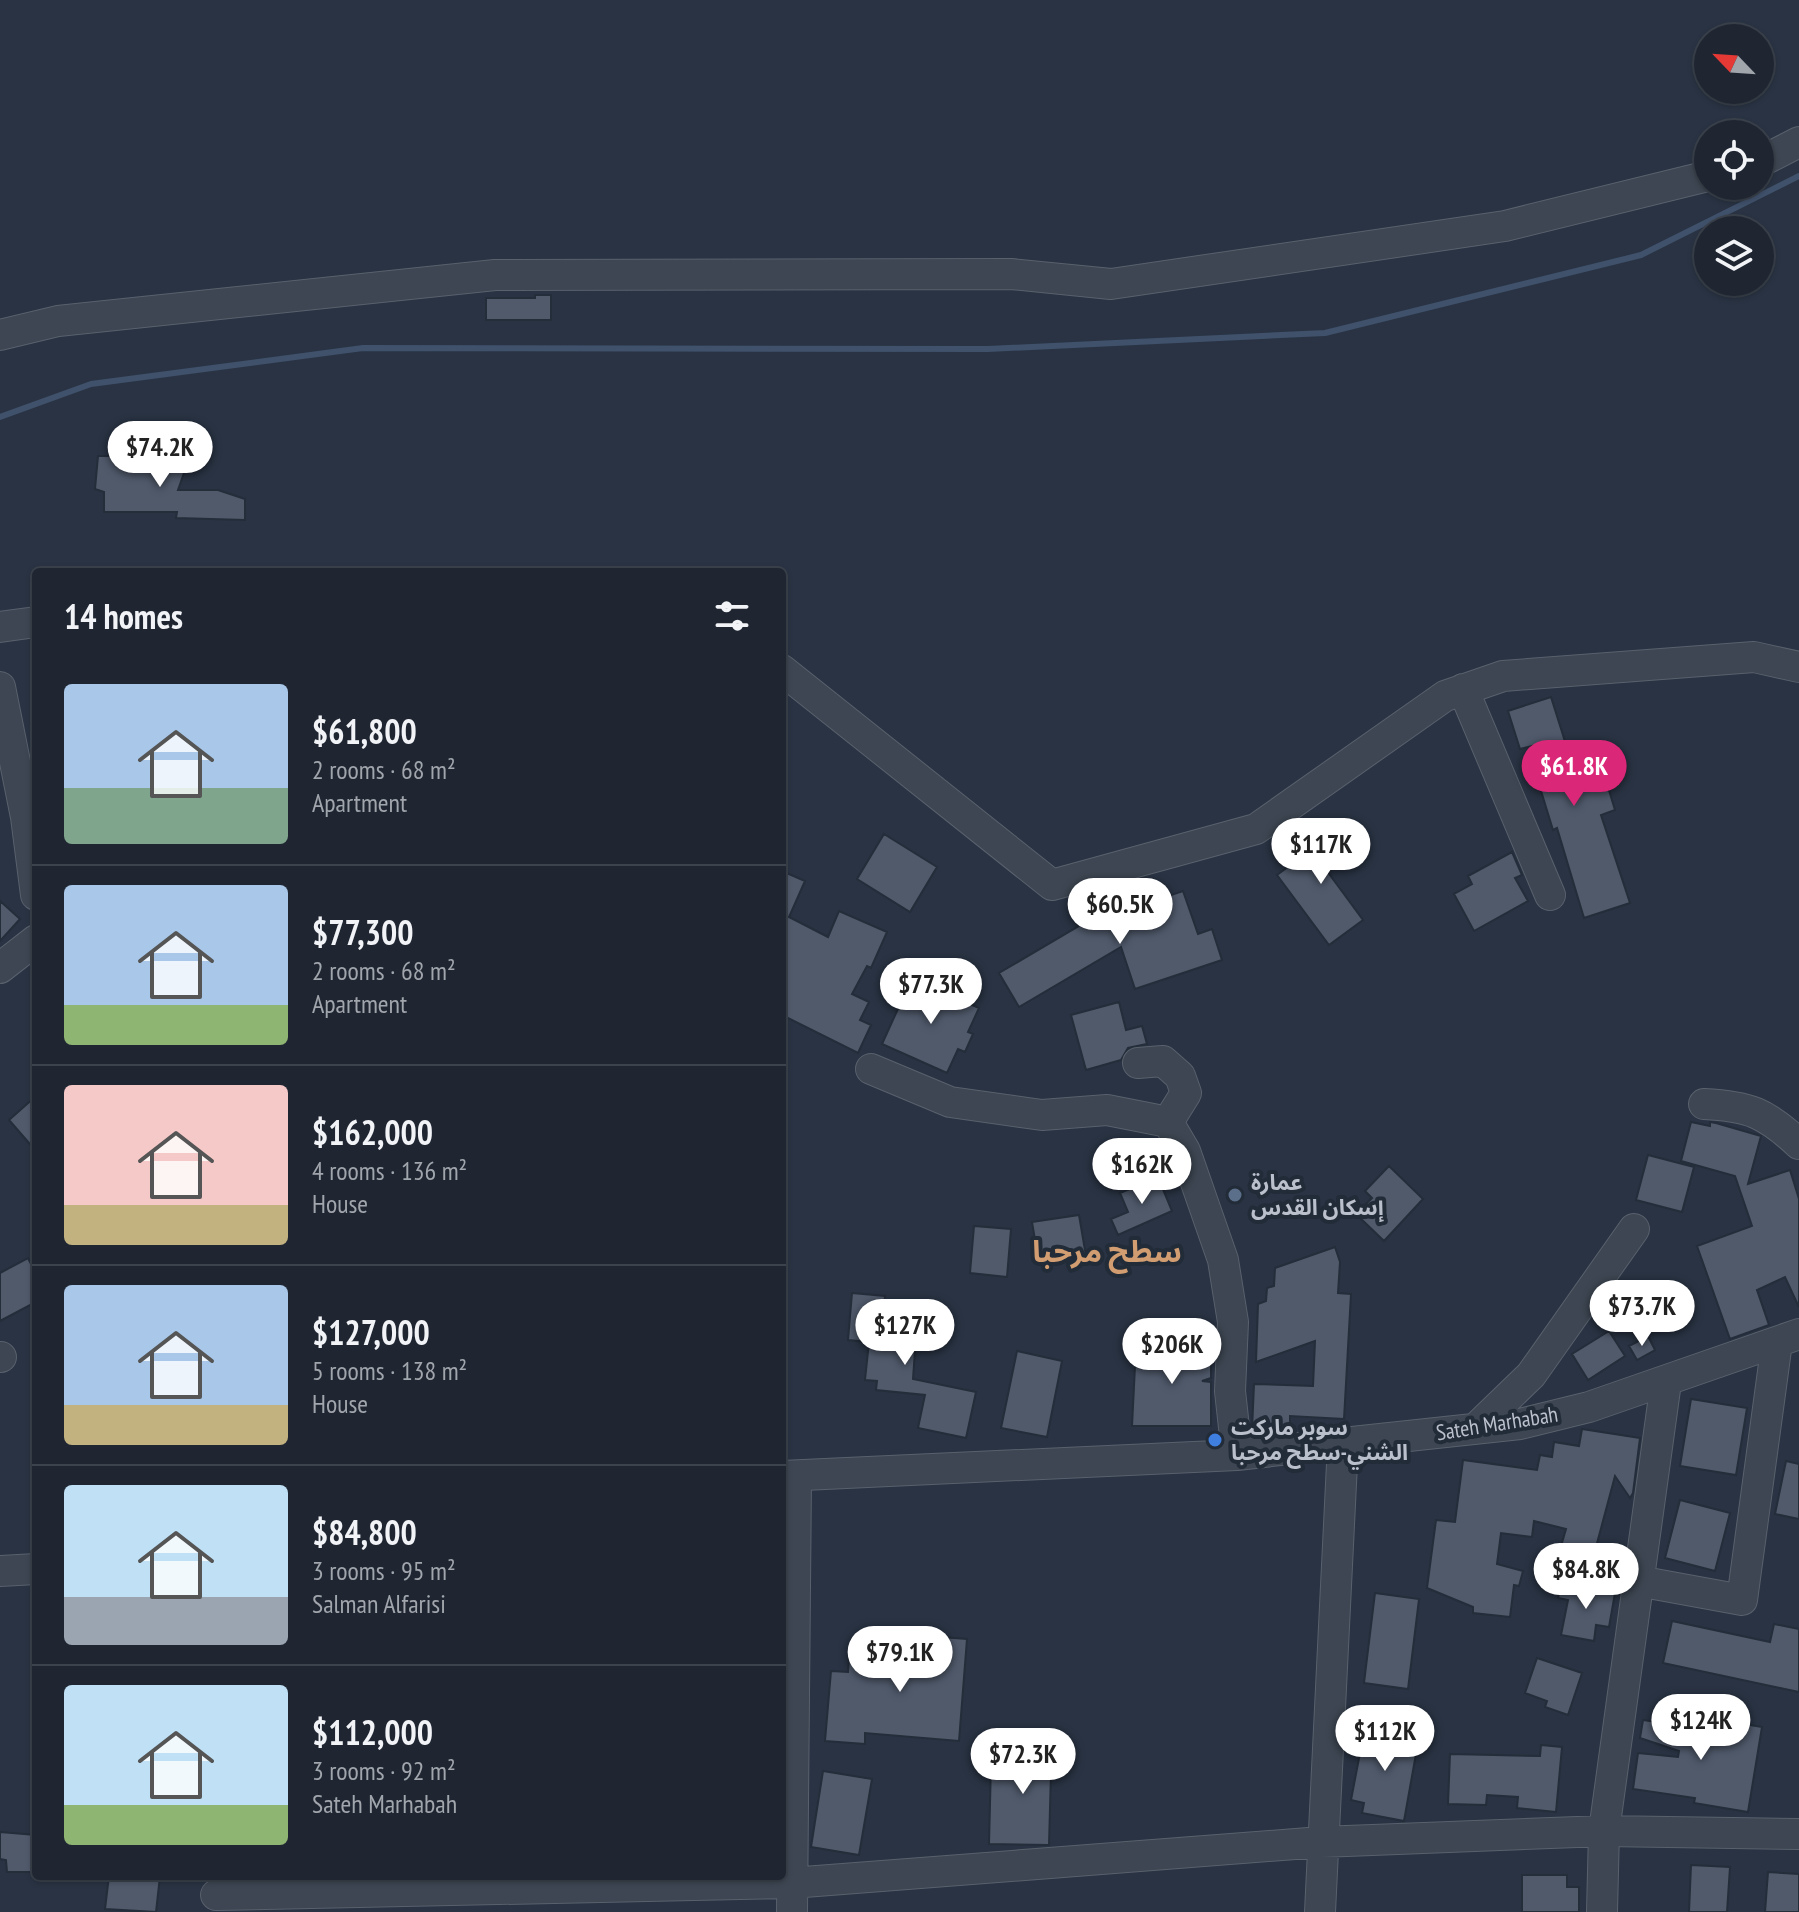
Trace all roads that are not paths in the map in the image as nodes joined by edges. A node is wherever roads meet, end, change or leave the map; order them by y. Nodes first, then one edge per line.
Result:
1 (1799, 142) edge
2 (1774, 155) edge
3 (1694, 179) edge
4 (0, 335) edge
5 (32, 623) edge
6 (0, 627) edge
7 (1799, 667) edge
8 (786, 673) edge
9 (0, 687) edge
10 (1463, 689) junction
11 (32, 864) edge
12 (1550, 895) dead end
13 (32, 943) edge
14 (0, 968) edge
15 (1138, 1063) dead end
16 (871, 1069) dead end
17 (1704, 1104) dead end
18 (1168, 1122) junction
19 (1799, 1144) edge
20 (1634, 1229) dead end
21 (1788, 1338) edge
22 (1666, 1382) junction
23 (1475, 1429) junction
24 (1343, 1443) junction
25 (1237, 1455) junction
26 (789, 1477) edge
27 (32, 1569) edge
28 (0, 1571) edge
29 (1638, 1581) junction
30 (1604, 1831) junction
31 (1799, 1834) edge
32 (1321, 1842) junction
33 (216, 1894) edge
34 (791, 1898) edge
35 (1320, 1912) edge
36 (1602, 1912) edge

1 - 2 street
3 - 4 street
5 - 6 street
7 - 10 street
8 - 10 street
9 - 11 street
10 - 12 street
13 - 14 street
15 - 18 street
16 - 18 street
17 - 19 street
18 - 25 street
20 - 23 street
21 - 22 street, Sateh Marhabah
21 - 29 street
22 - 23 street, Sateh Marhabah
22 - 29 street
23 - 24 street, Sateh Marhabah
24 - 25 street, Sateh Marhabah
24 - 32 street
25 - 26 street, Sateh Marhabah
26 - 34 street
27 - 28 street
29 - 30 street
30 - 31 street
30 - 32 street
30 - 36 street
32 - 34 street
32 - 35 street
33 - 34 street

